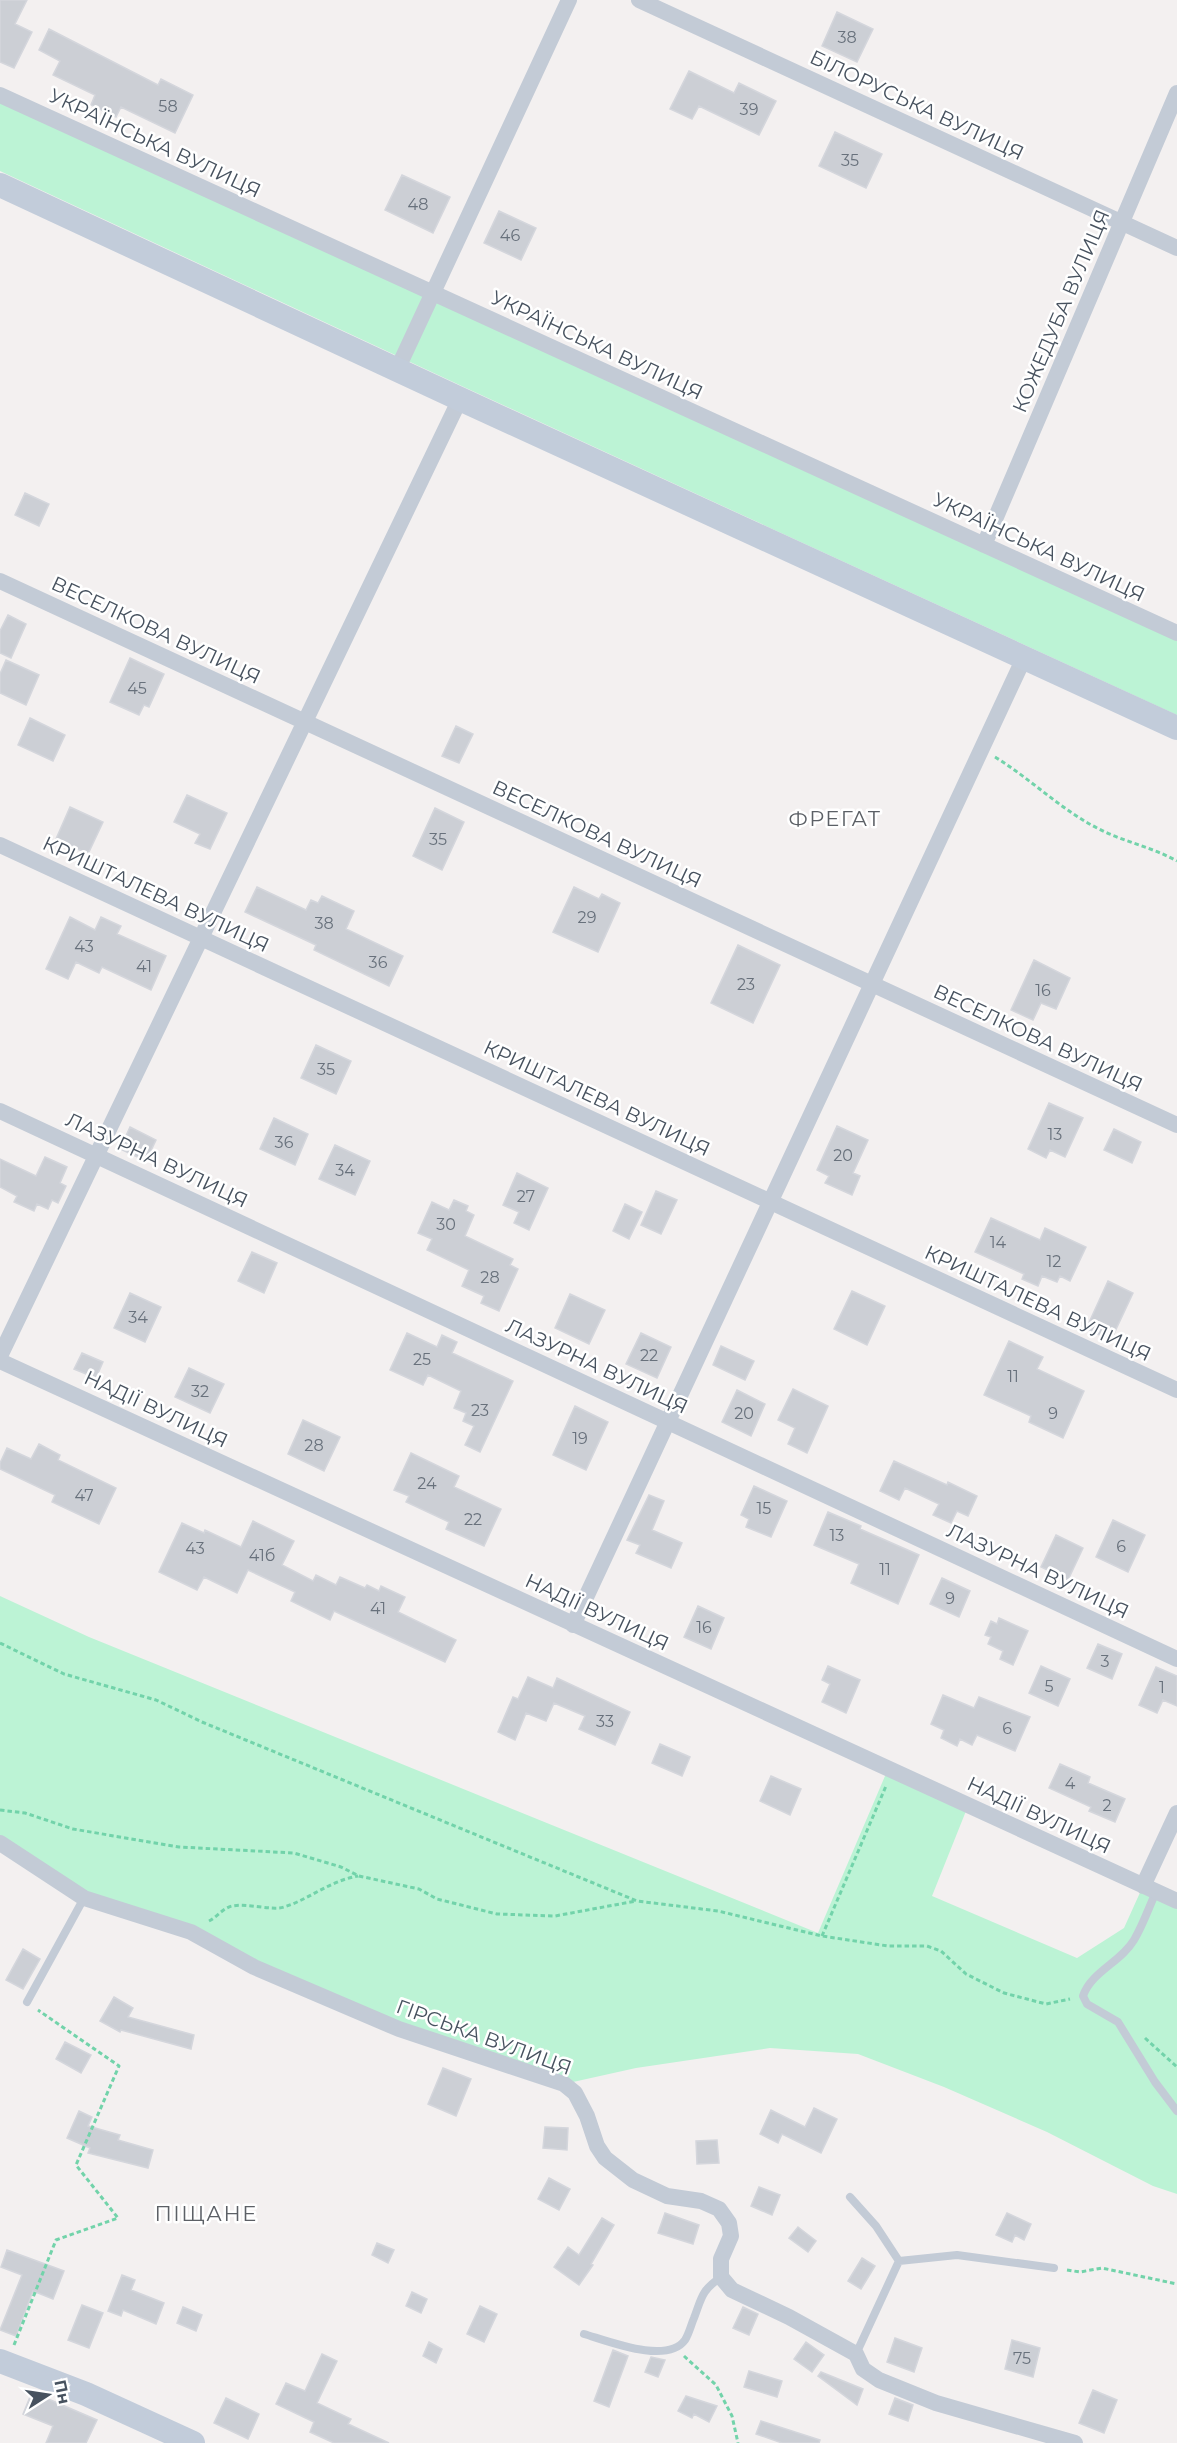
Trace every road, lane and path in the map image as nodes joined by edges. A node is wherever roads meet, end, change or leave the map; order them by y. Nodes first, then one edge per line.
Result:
1 (569, 0) edge
2 (639, 0) edge
3 (1177, 93) edge
4 (0, 95) edge
5 (0, 185) edge
6 (1122, 223) junction
7 (1177, 248) edge
8 (433, 293) junction
9 (397, 370) junction
10 (460, 399) junction
11 (984, 545) junction
12 (0, 581) edge
13 (1177, 633) edge
14 (1024, 658) junction
15 (305, 722) junction
16 (1177, 728) edge
17 (981, 749) junction
18 (0, 844) edge
19 (1177, 861) edge
20 (201, 938) junction
21 (872, 984) junction
22 (0, 1111) edge
23 (1177, 1125) edge
24 (97, 1156) junction
25 (770, 1202) junction
26 (0, 1356) edge
27 (0, 1361) edge
28 (1177, 1390) edge
29 (668, 1422) junction
30 (573, 1625) junction
31 (0, 1643) edge
32 (1177, 1659) edge
33 (892, 1771) junction
34 (0, 1810) edge
35 (1177, 1813) edge
36 (0, 1843) edge
37 (360, 1876) junction
38 (1149, 1889) junction
39 (84, 1898) junction
40 (637, 1901) junction
41 (1177, 1901) edge
42 (204, 1923) dead end
43 (822, 1936) junction
44 (1083, 1996) junction
45 (27, 2002) joint
46 (1177, 2111) edge
47 (850, 2197) dead end
48 (898, 2261) junction
49 (1054, 2268) joint
50 (721, 2277) junction
51 (1177, 2284) edge
52 (584, 2334) dead end
53 (675, 2349) junction
54 (856, 2354) junction
55 (4, 2362) edge
56 (193, 2443) edge
57 (738, 2443) edge
58 (1075, 2443) edge

1 - 8 street
2 - 6 street, БІЛОРУСЬКА ВУЛИЦЯ
3 - 6 street, КОЖЕДУБА ВУЛИЦЯ
4 - 8 street, УКРАЇНСЬКА ВУЛИЦЯ
5 - 9 street
6 - 7 street, БІЛОРУСЬКА ВУЛИЦЯ
6 - 11 street, КОЖЕДУБА ВУЛИЦЯ
8 - 9 street
8 - 11 street, УКРАЇНСЬКА ВУЛИЦЯ
9 - 10 street
10 - 14 street
10 - 15 street
11 - 13 street, УКРАЇНСЬКА ВУЛИЦЯ
12 - 15 street, ВЕСЕЛКОВА ВУЛИЦЯ
14 - 16 street
14 - 17 street
15 - 20 street
15 - 21 street, ВЕСЕЛКОВА ВУЛИЦЯ
17 - 19 path
17 - 21 street
18 - 20 street, КРИШТАЛЕВА ВУЛИЦЯ
20 - 24 street
20 - 25 street, КРИШТАЛЕВА ВУЛИЦЯ
21 - 23 street, ВЕСЕЛКОВА ВУЛИЦЯ
21 - 25 street
22 - 24 street, ЛАЗУРНА ВУЛИЦЯ
24 - 26 street
24 - 29 street, ЛАЗУРНА ВУЛИЦЯ
25 - 28 street, КРИШТАЛЕВА ВУЛИЦЯ
25 - 29 street
27 - 30 street, НАДІЇ ВУЛИЦЯ
29 - 30 street
29 - 32 street, ЛАЗУРНА ВУЛИЦЯ
30 - 33 street, НАДІЇ ВУЛИЦЯ
31 - 40 path
33 - 38 street, НАДІЇ ВУЛИЦЯ
33 - 43 path
34 - 37 path
35 - 38 street
36 - 39 street, ГІРСЬКА ВУЛИЦЯ
37 - 40 path
37 - 42 path
38 - 41 street, НАДІЇ ВУЛИЦЯ
38 - 44 lane
39 - 45 lane
39 - 50 street, ГІРСЬКА ВУЛИЦЯ
40 - 43 path
43 - 44 path
44 - 46 lane
45 - 55 path
47 - 48 lane
48 - 49 lane
48 - 54 lane
49 - 51 path
50 - 53 lane
50 - 54 street
52 - 53 lane
53 - 57 path
54 - 58 street
55 - 56 street

